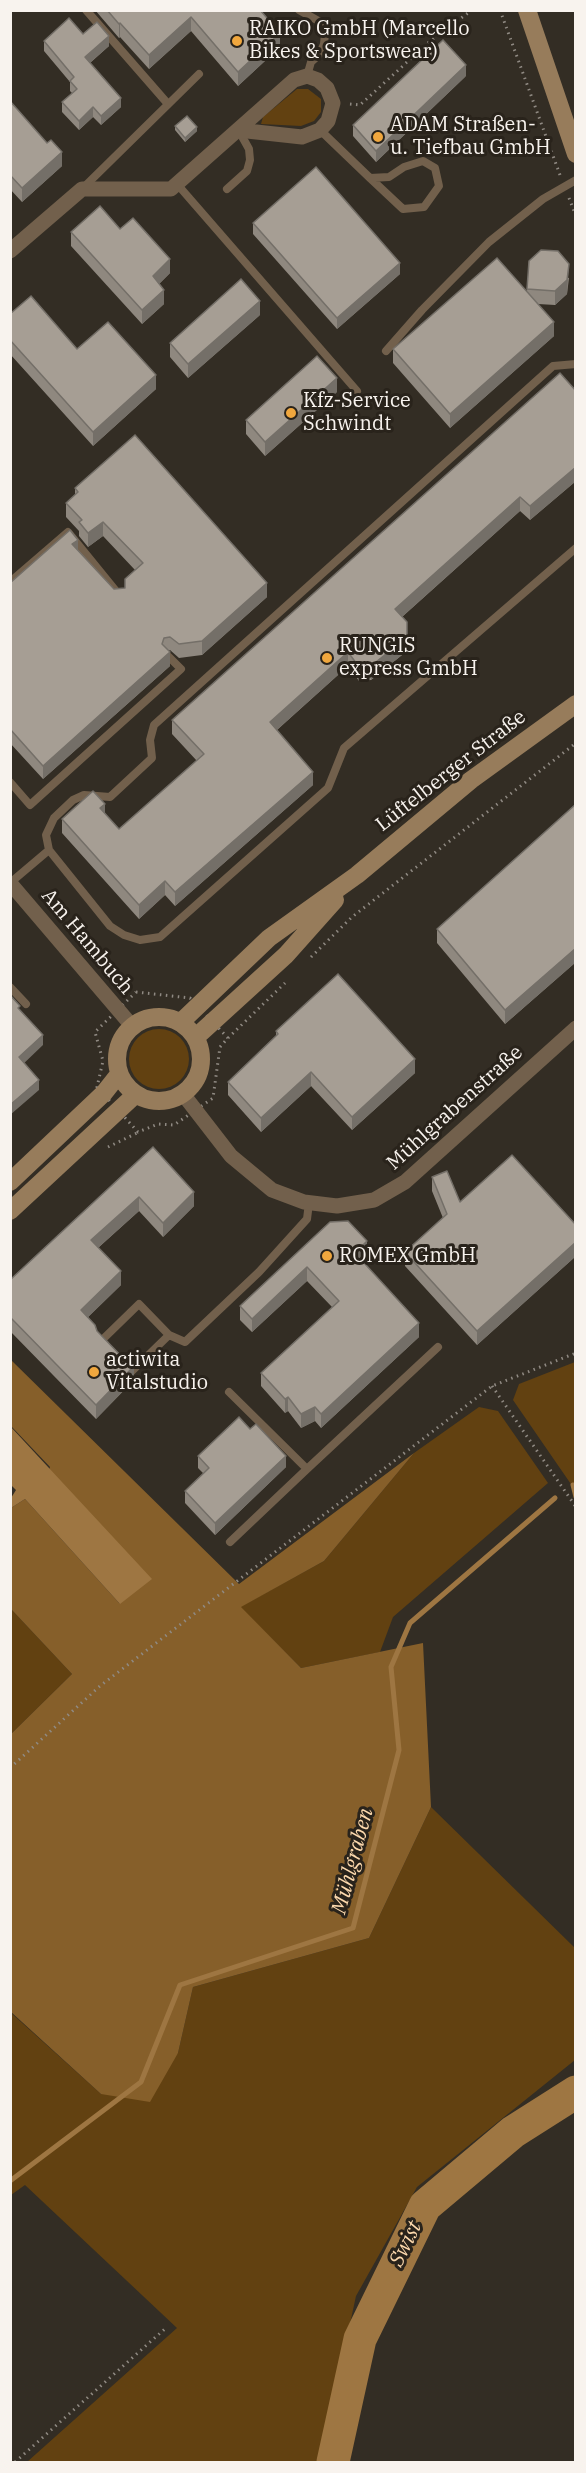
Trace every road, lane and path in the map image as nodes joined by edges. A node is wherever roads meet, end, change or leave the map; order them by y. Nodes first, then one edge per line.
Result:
1 (86, 10) edge
2 (299, 10) edge
3 (472, 10) edge
4 (500, 10) edge
5 (527, 10) edge
6 (199, 74) dead end
7 (307, 76) junction
8 (333, 103) junction
9 (168, 104) junction
10 (238, 130) junction
11 (320, 130) junction
12 (576, 154) edge
13 (370, 178) junction
14 (576, 180) edge
15 (177, 184) junction
16 (564, 186) junction
17 (82, 189) junction
18 (226, 189) dead end
19 (576, 216) edge
20 (10, 251) edge
21 (386, 351) dead end
22 (576, 364) edge
23 (357, 391) dead end
24 (576, 549) edge
25 (10, 582) edge
26 (121, 597) edge
27 (168, 656) edge
28 (576, 704) edge
29 (576, 743) edge
30 (10, 782) edge
31 (50, 850) junction
32 (357, 875) junction
33 (10, 883) edge
34 (310, 958) dead end
35 (286, 982) dead end
36 (10, 987) edge
37 (26, 1004) dead end
38 (197, 1006) junction
39 (116, 1010) junction
40 (181, 1022) junction
41 (213, 1022) junction
42 (132, 1026) junction
43 (576, 1028) edge
44 (196, 1037) junction
45 (228, 1038) junction
46 (119, 1074) junction
47 (104, 1093) junction
48 (183, 1094) junction
49 (135, 1095) junction
50 (118, 1109) junction
51 (194, 1112) junction
52 (10, 1182) edge
53 (309, 1203) junction
54 (10, 1211) edge
55 (169, 1335) junction
56 (438, 1347) dead end
57 (108, 1348) edge
58 (576, 1353) edge
59 (123, 1364) edge
60 (492, 1386) junction
61 (229, 1392) dead end
62 (308, 1470) junction
63 (576, 1507) edge
64 (230, 1542) dead end
65 (10, 1768) edge
66 (167, 2327) dead end
67 (15, 2463) edge

1 - 9 lane
2 - 7 lane
3 - 8 path
4 - 16 path
5 - 12 main road
6 - 9 lane
7 - 8 street
7 - 10 street
8 - 11 street
9 - 17 lane
10 - 11 street
10 - 15 street
10 - 18 lane
11 - 13 lane
13 - 13 lane
14 - 16 lane
15 - 17 street
15 - 23 lane
16 - 19 path
16 - 21 lane
17 - 20 street
22 - 31 lane
24 - 31 lane
25 - 26 lane
27 - 30 lane
28 - 32 main road, Lüftelberger Straße
29 - 34 path
31 - 33 lane
32 - 38 main road, Lüftelberger Straße
32 - 41 main road, Lüftelberger Straße
33 - 39 street, Am Hambuch
35 - 45 path
36 - 37 lane
38 - 39 path
38 - 40 main road, Lüftelberger Straße
38 - 41 path
39 - 42 street, Am Hambuch
39 - 47 path
40 - 42 main road
40 - 44 main road
41 - 44 main road, Lüftelberger Straße
41 - 45 path
42 - 46 main road
43 - 53 street, Mühlgrabenstraße
44 - 48 main road
45 - 51 path
46 - 47 main road
46 - 49 main road
47 - 50 path
47 - 52 main road
48 - 49 main road
48 - 51 street, Mühlgrabenstraße
49 - 50 main road
50 - 51 path
50 - 54 main road
51 - 53 street, Mühlgrabenstraße
53 - 55 lane
55 - 57 lane
55 - 59 lane
56 - 62 lane
58 - 60 path
60 - 63 path
60 - 65 path
61 - 62 lane
62 - 64 lane
66 - 67 path

